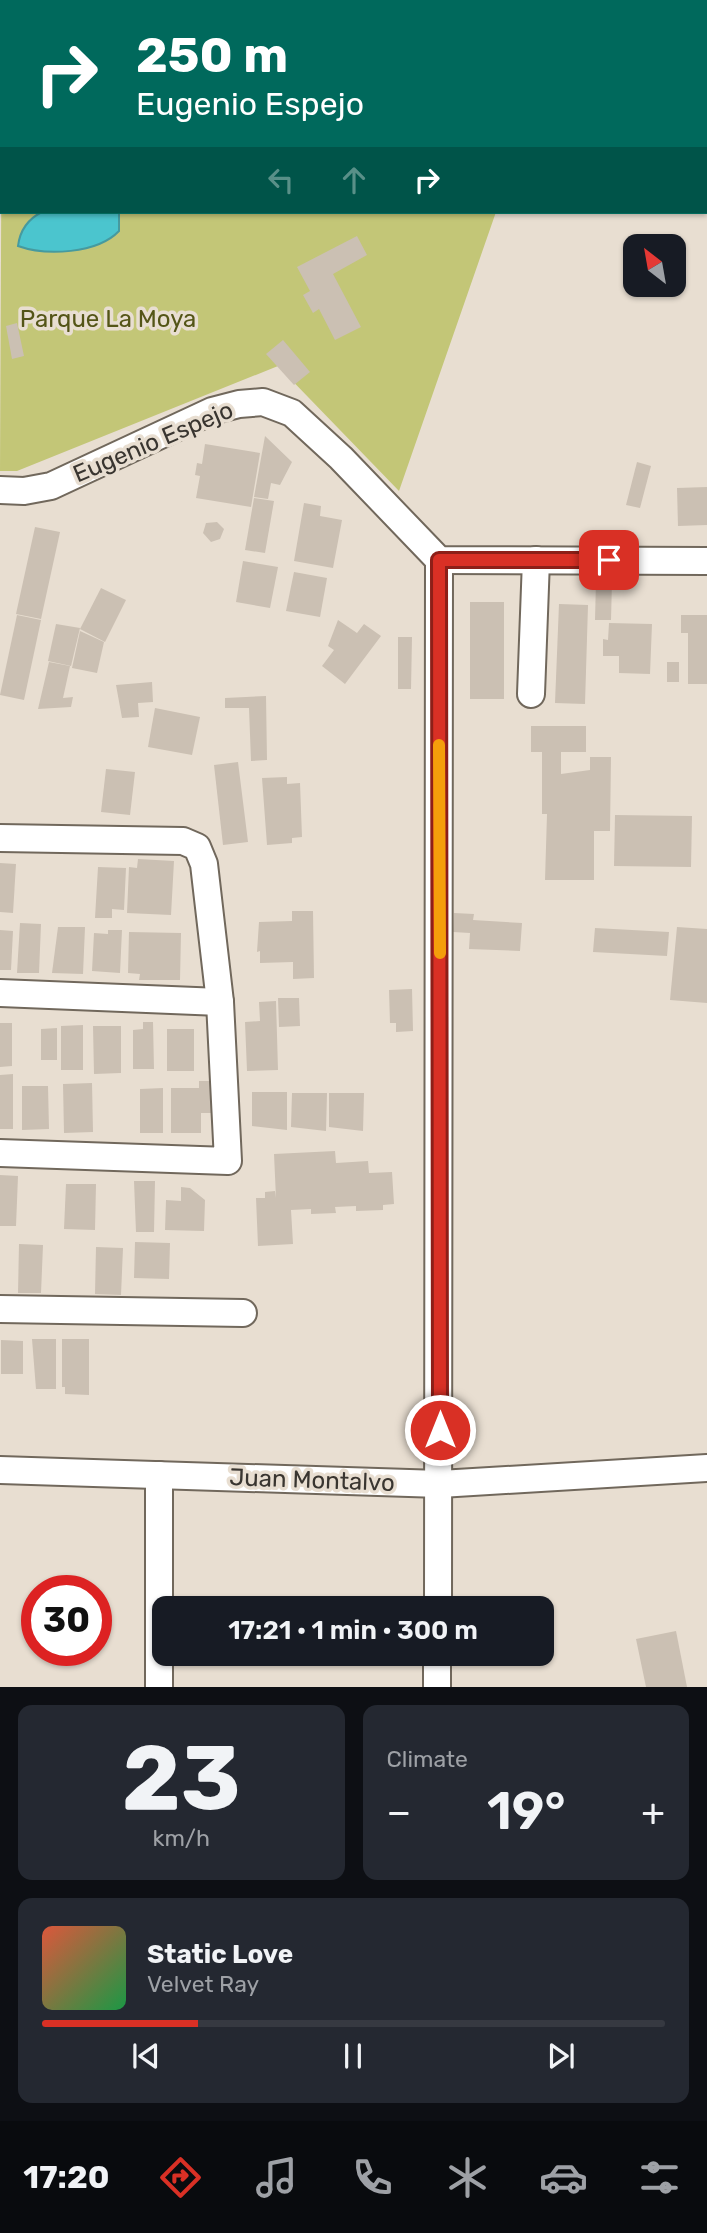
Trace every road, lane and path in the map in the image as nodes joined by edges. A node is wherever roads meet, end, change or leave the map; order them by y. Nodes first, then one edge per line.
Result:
1 (0, 491) edge
2 (439, 560) junction
3 (536, 560) junction
4 (707, 561) edge
5 (531, 694) dead end
6 (0, 838) edge
7 (0, 993) edge
8 (220, 1002) junction
9 (0, 1153) edge
10 (0, 1309) edge
11 (243, 1313) dead end
12 (707, 1468) edge
13 (0, 1471) edge
14 (159, 1475) junction
15 (440, 1484) junction
16 (438, 1596) edge
17 (437, 1666) edge
18 (159, 1687) edge
19 (437, 1687) edge

1 - 2 street, Eugenio Espejo
2 - 3 street
2 - 15 street
3 - 4 street
3 - 5 street
6 - 8 street
7 - 8 street
8 - 9 street
10 - 11 street
12 - 15 street, Juan Montalvo
13 - 14 street, Juan Montalvo
14 - 15 street, Juan Montalvo
14 - 18 street
15 - 16 street
17 - 19 street

